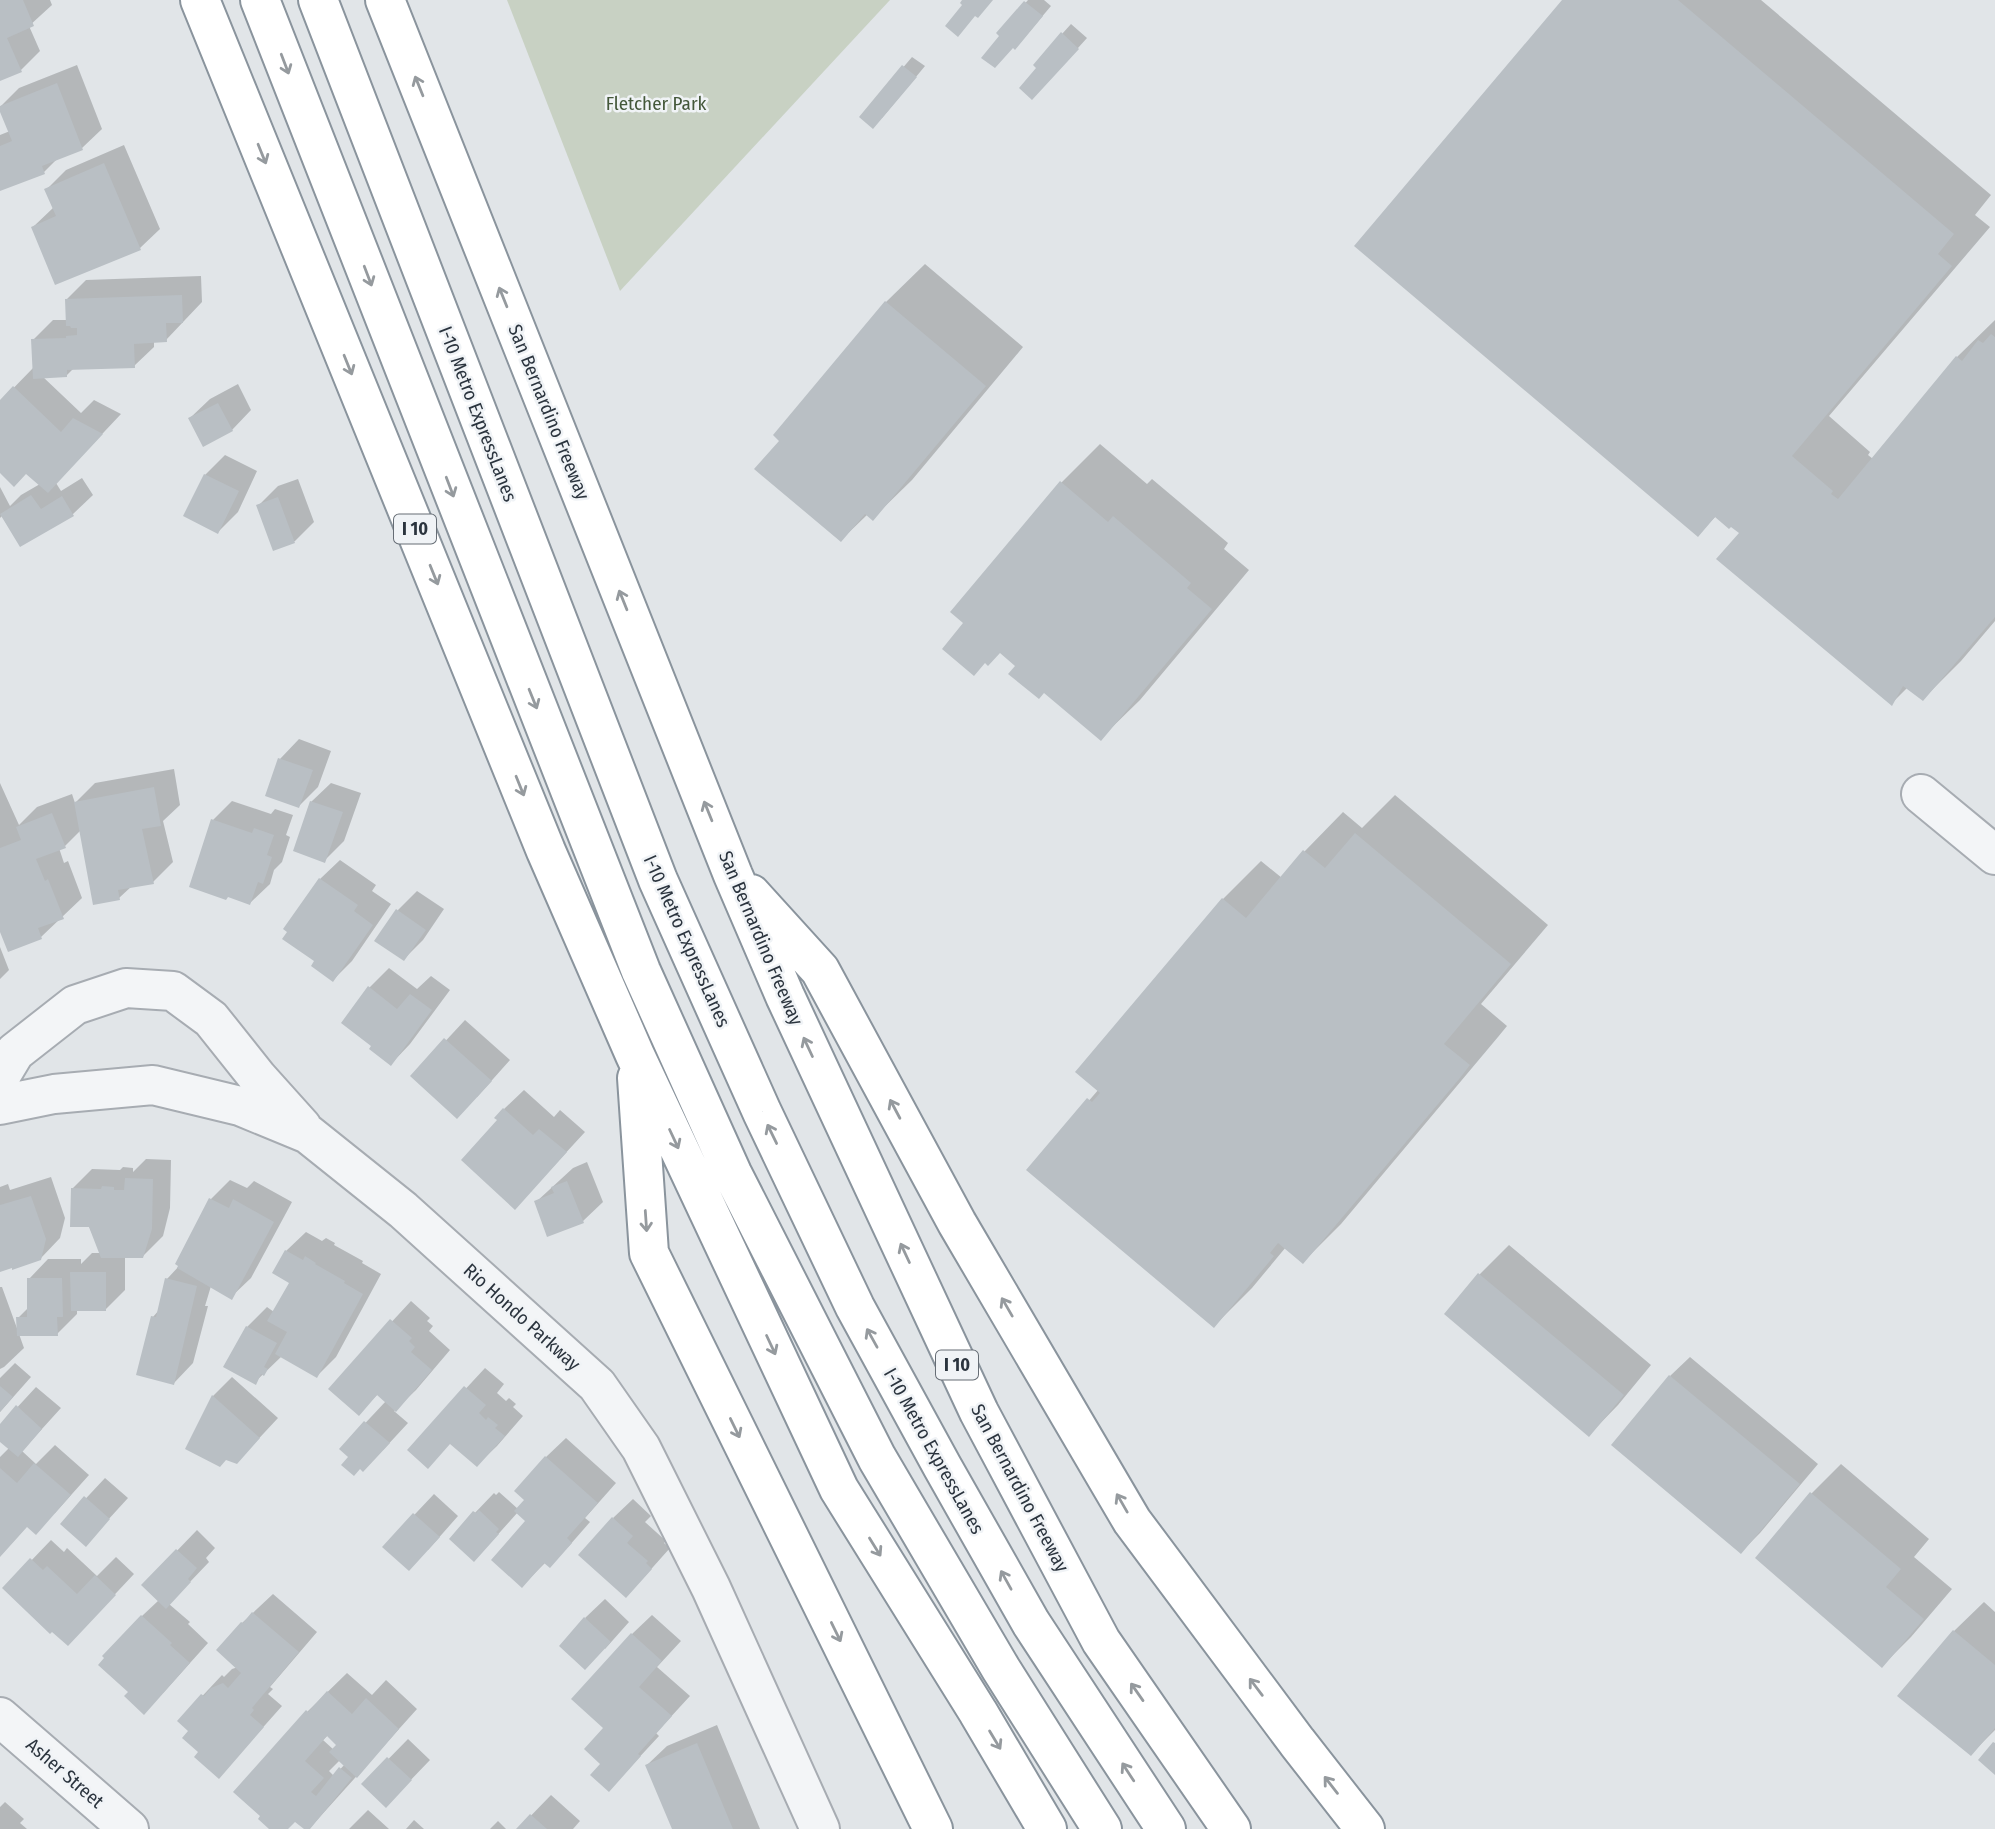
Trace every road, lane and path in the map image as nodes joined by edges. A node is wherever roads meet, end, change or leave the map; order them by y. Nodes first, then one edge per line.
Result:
1 (200, 0) edge
2 (260, 0) edge
3 (317, 0) edge
4 (385, 0) edge
5 (1921, 794) dead end
6 (1995, 855) edge
7 (733, 875) junction
8 (635, 1055) junction
9 (0, 1077) edge
10 (0, 1105) edge
11 (308, 1134) junction
12 (0, 1717) edge
13 (129, 1829) edge
14 (820, 1829) edge
15 (933, 1829) edge
16 (1047, 1829) edge
17 (1102, 1829) edge
18 (1166, 1829) edge
19 (1231, 1829) edge
20 (1365, 1829) edge

1 -> 8 highway, I 10
2 -> 17 highway
18 -> 3 highway, I-10 Metro ExpressLanes
7 -> 4 highway, San Bernardino Freeway / I 10
5 - 6 street
19 -> 7 highway, San Bernardino Freeway / I 10
20 -> 7 highway
8 -> 15 highway
8 -> 16 highway, I 10
9 - 11 street
10 - 11 street, Rio Hondo Parkway
11 - 14 street, Rio Hondo Parkway
12 - 13 street, Asher Street

